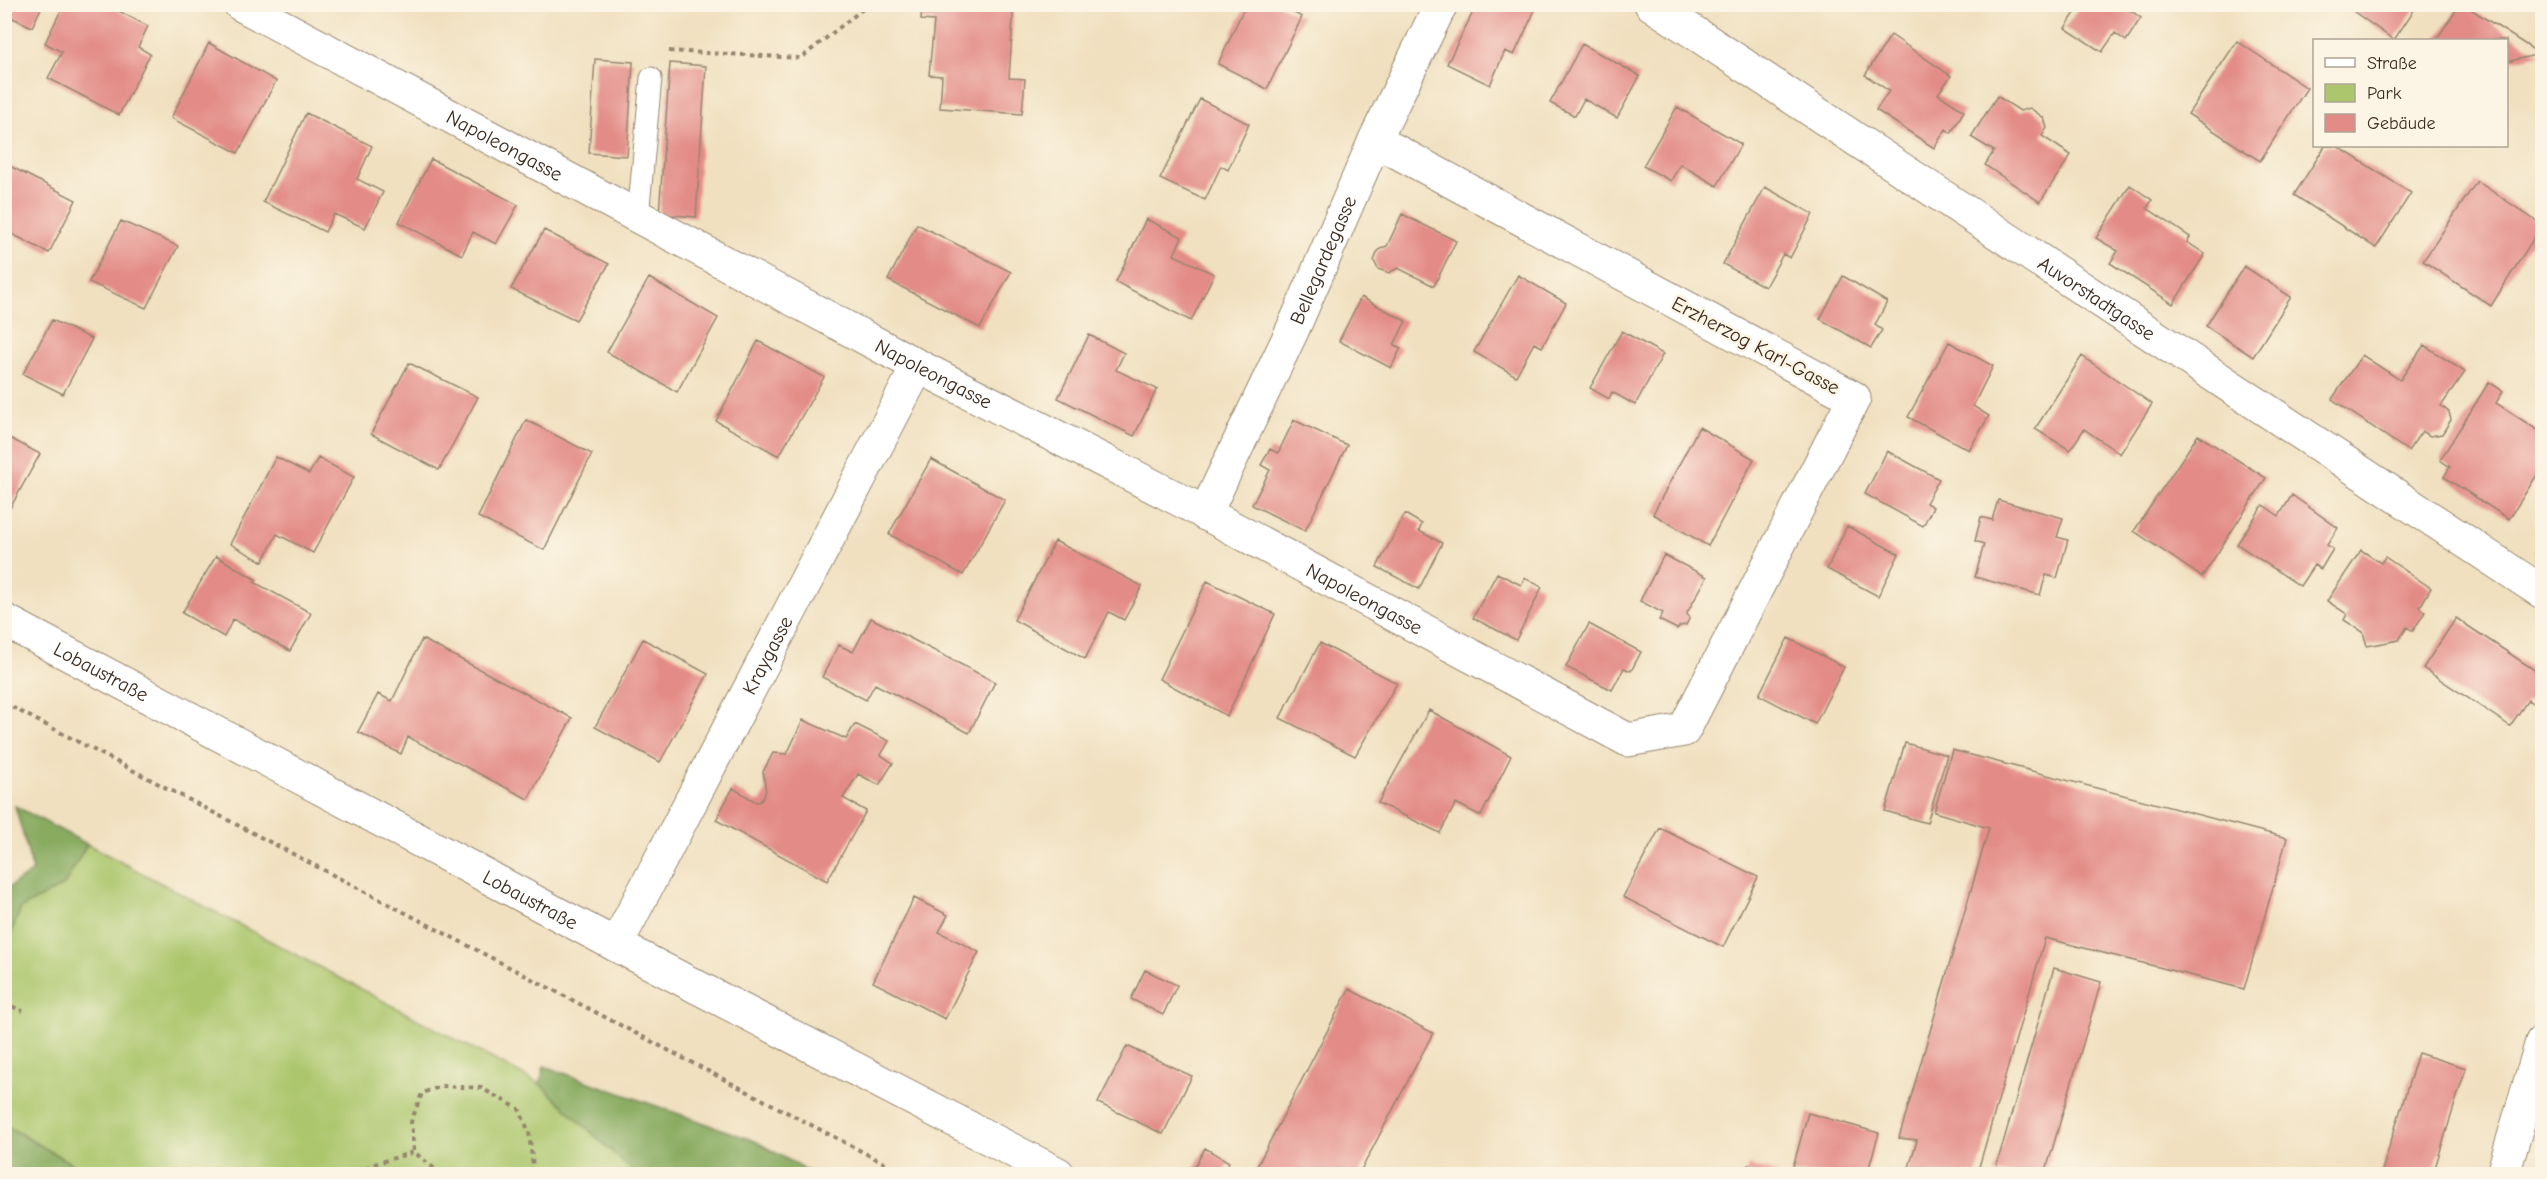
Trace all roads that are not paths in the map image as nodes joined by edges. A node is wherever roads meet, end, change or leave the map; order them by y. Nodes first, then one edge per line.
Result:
1 (1441, 4) edge
2 (1651, 4) edge
3 (257, 9) edge
4 (651, 78) road end
5 (1375, 140) junction
6 (638, 217) junction
7 (918, 366) junction
8 (1206, 514) junction
9 (2542, 592) edge
10 (4, 620) edge
11 (1628, 740) joint
12 (616, 945) junction
13 (2542, 1042) edge
14 (1058, 1174) edge
15 (2503, 1174) edge

1 - 5 street, Bellegardegasse
2 - 9 street, Auvorstadtgasse
3 - 6 street, Napoleongasse
4 - 6 lane
5 - 8 street, Bellegardegasse
5 - 11 street, Erzherzog Karl-Gasse
6 - 7 street, Napoleongasse
7 - 8 street, Napoleongasse
7 - 12 street, Kraygasse
8 - 11 street, Napoleongasse
10 - 12 street, Lobaustraße
12 - 14 street, Lobaustraße
13 - 15 street

